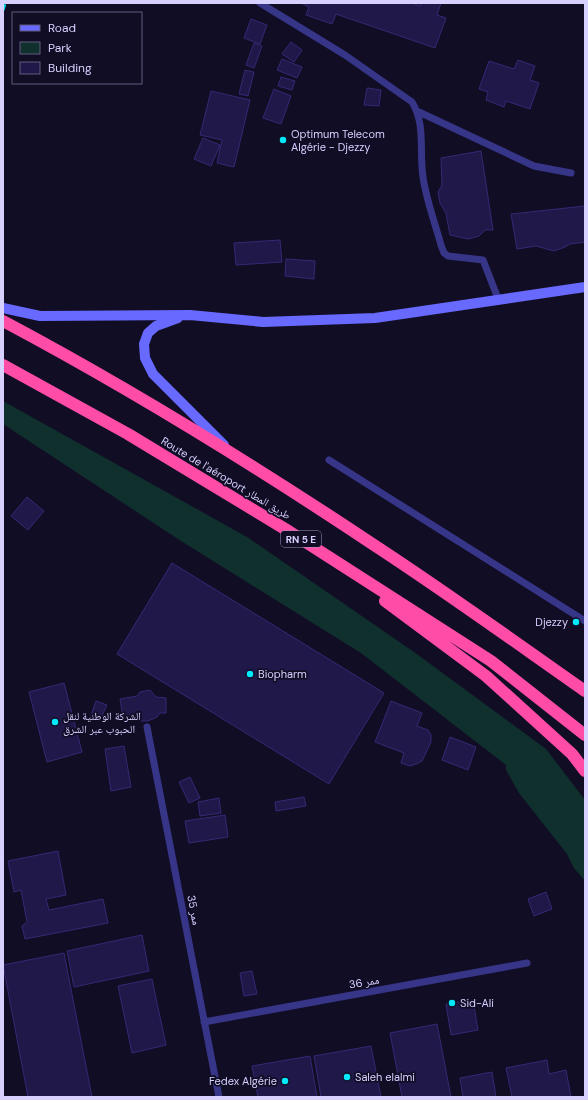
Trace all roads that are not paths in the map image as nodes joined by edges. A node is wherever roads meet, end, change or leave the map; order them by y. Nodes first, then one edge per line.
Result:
1 (260, 3) edge
2 (418, 112) junction
3 (571, 173) dead end
4 (585, 288) edge
5 (500, 301) junction
6 (3, 308) edge
7 (190, 315) junction
8 (3, 321) edge
9 (3, 365) edge
10 (234, 455) junction
11 (329, 460) dead end
12 (290, 532) junction
13 (585, 621) edge
14 (585, 691) edge
15 (147, 727) dead end
16 (585, 735) edge
17 (585, 771) edge
18 (527, 963) dead end
19 (204, 1022) junction
20 (219, 1097) edge

1 - 2 lane
2 - 3 lane
2 - 5 lane
4 - 5 main road
5 - 7 main road
6 - 7 main road
7 - 10 main road
8 - 10 highway, Route de l'aéroport طريق المطار
9 - 12 highway, Route de l'aéroport طريق المطار / RN 5 E
10 - 14 highway, Route de l'aéroport طريق المطار
11 - 13 lane
12 - 16 highway, Route de l'aéroport طريق المطار / RN 5 E
12 - 17 highway
15 - 19 lane, ممر 35
18 - 19 lane, ممر 36
19 - 20 lane, ممر 35

